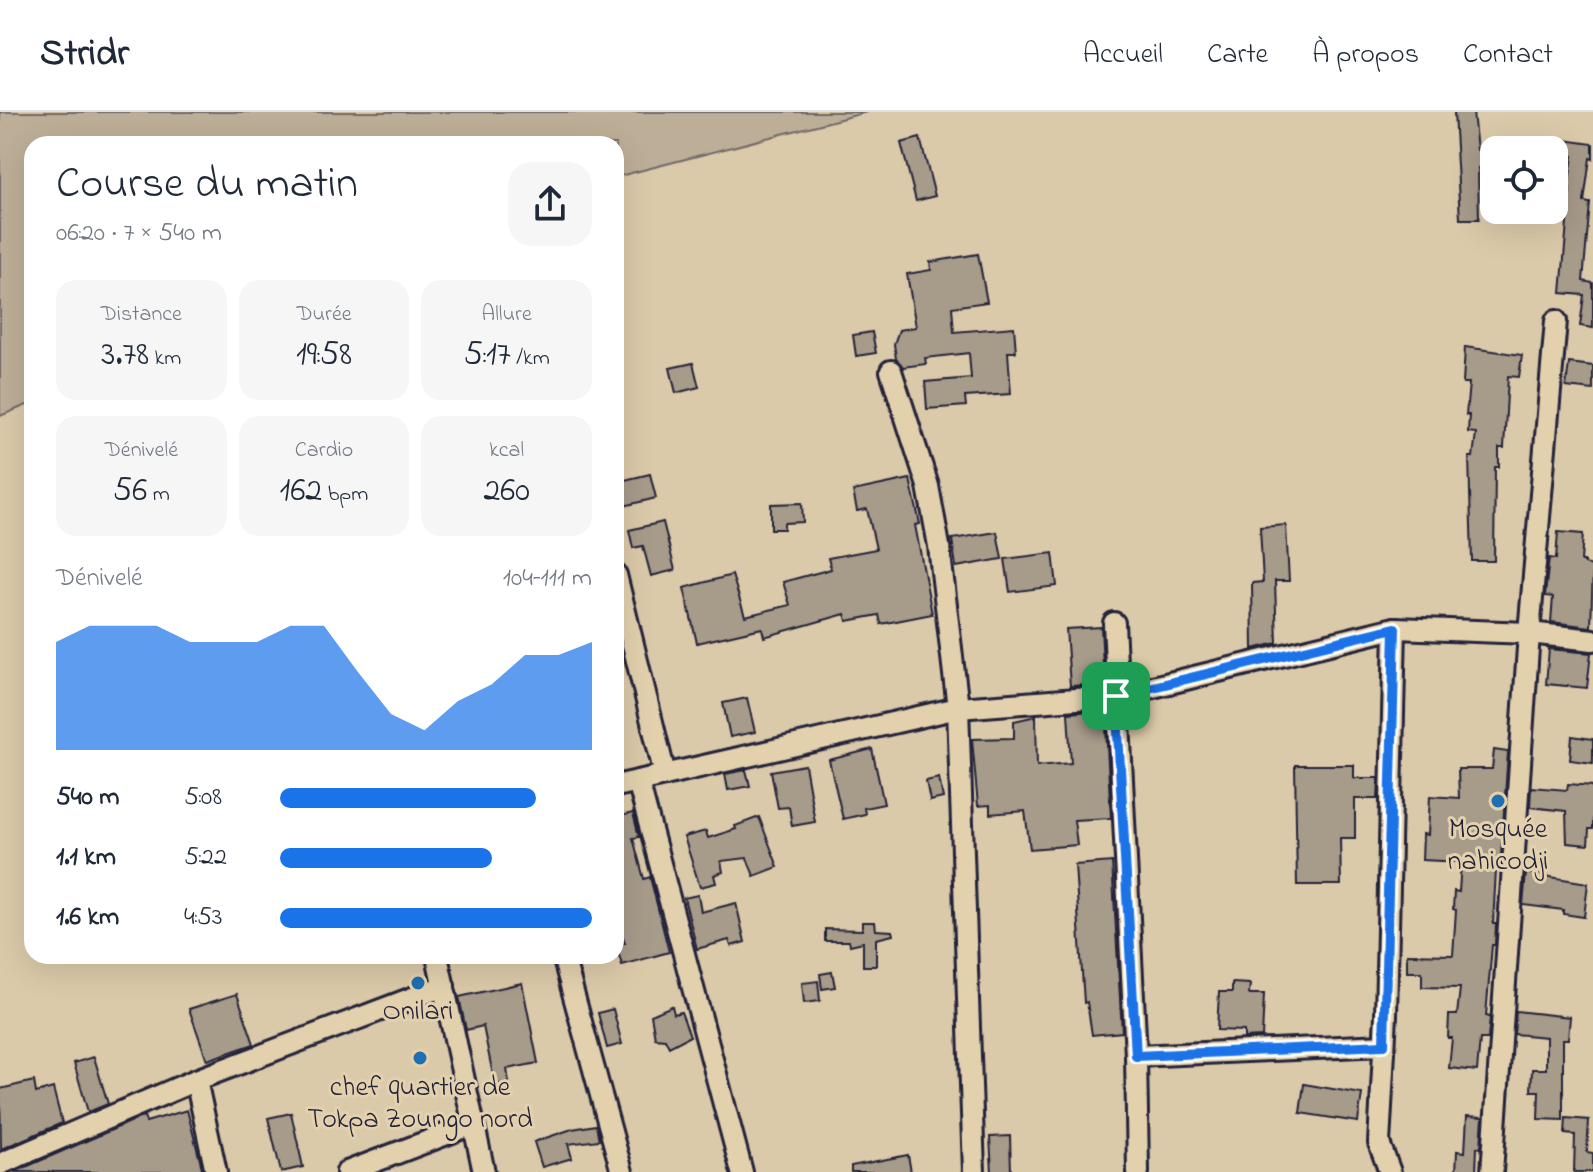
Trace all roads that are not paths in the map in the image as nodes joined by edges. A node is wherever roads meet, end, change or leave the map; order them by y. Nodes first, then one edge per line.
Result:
1 (1556, 321) dead end
2 (891, 371) dead end
3 (624, 608) edge
4 (1114, 623) dead end
5 (1395, 628) junction
6 (1529, 633) junction
7 (1593, 640) edge
8 (1116, 696) junction
9 (958, 708) junction
10 (665, 775) junction
11 (638, 781) junction
12 (624, 784) edge
13 (439, 964) edge
14 (565, 964) edge
15 (444, 986) junction
16 (1384, 1045) junction
17 (1136, 1056) junction
18 (196, 1080) junction
19 (473, 1124) junction
20 (0, 1164) edge
21 (216, 1172) edge
22 (347, 1172) edge
23 (484, 1172) edge
24 (622, 1172) edge
25 (742, 1172) edge
26 (974, 1172) edge
27 (1138, 1172) edge
28 (1390, 1172) edge
29 (1492, 1172) edge

1 - 6 street
2 - 9 street
3 - 10 street
4 - 8 street
5 - 6 street
5 - 8 street
5 - 16 street
6 - 7 street
6 - 29 street
8 - 9 street
8 - 17 street
9 - 10 street
9 - 26 street
10 - 11 street
11 - 12 street
11 - 25 street
13 - 15 street
14 - 24 street
15 - 18 street
15 - 19 street
16 - 17 street
16 - 28 street
17 - 27 street
18 - 20 street
18 - 21 street
19 - 22 street
19 - 23 street

